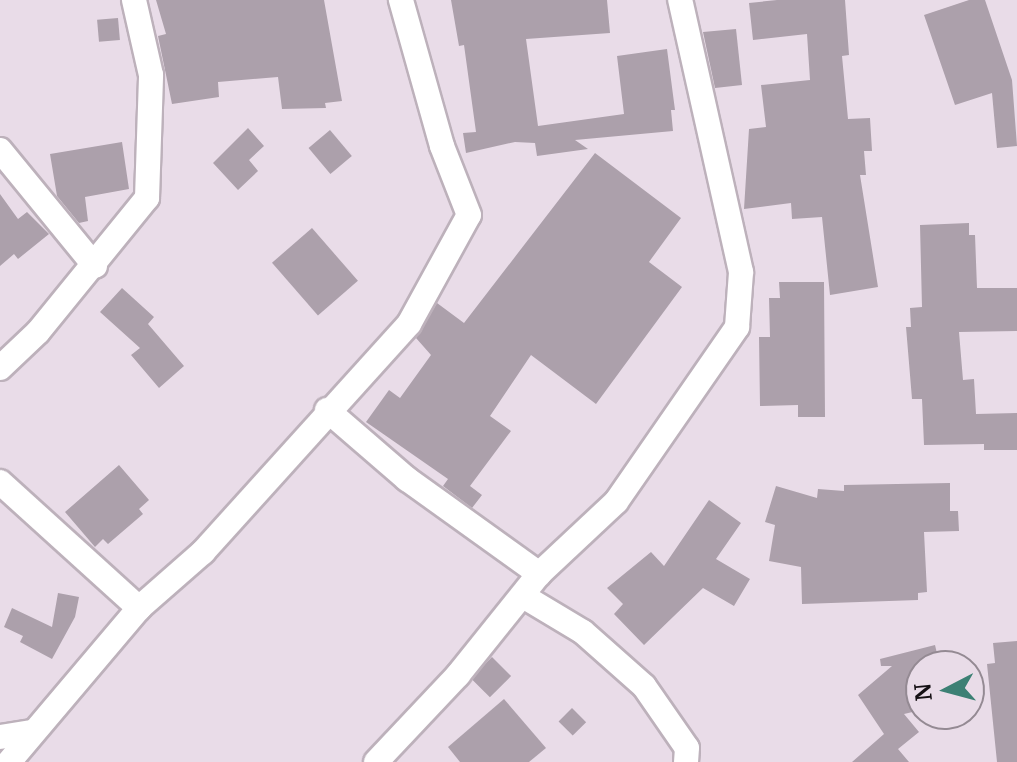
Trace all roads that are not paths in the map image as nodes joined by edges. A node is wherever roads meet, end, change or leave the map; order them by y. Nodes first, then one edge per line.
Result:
1 (134, 0) edge
2 (401, 0) edge
3 (680, 0) edge
4 (0, 150) edge
5 (95, 266) junction
6 (0, 368) edge
7 (327, 410) junction
8 (0, 482) edge
9 (539, 574) junction
10 (523, 596) junction
11 (139, 608) junction
12 (33, 732) junction
13 (0, 737) edge
14 (9, 762) edge
15 (376, 762) edge
16 (686, 762) edge

1 - 5 street
2 - 7 street
3 - 9 street
4 - 5 street
5 - 6 street
7 - 9 street
7 - 11 street
8 - 11 street
9 - 10 street
10 - 15 street
10 - 16 street
11 - 12 street
12 - 13 street
12 - 14 street

